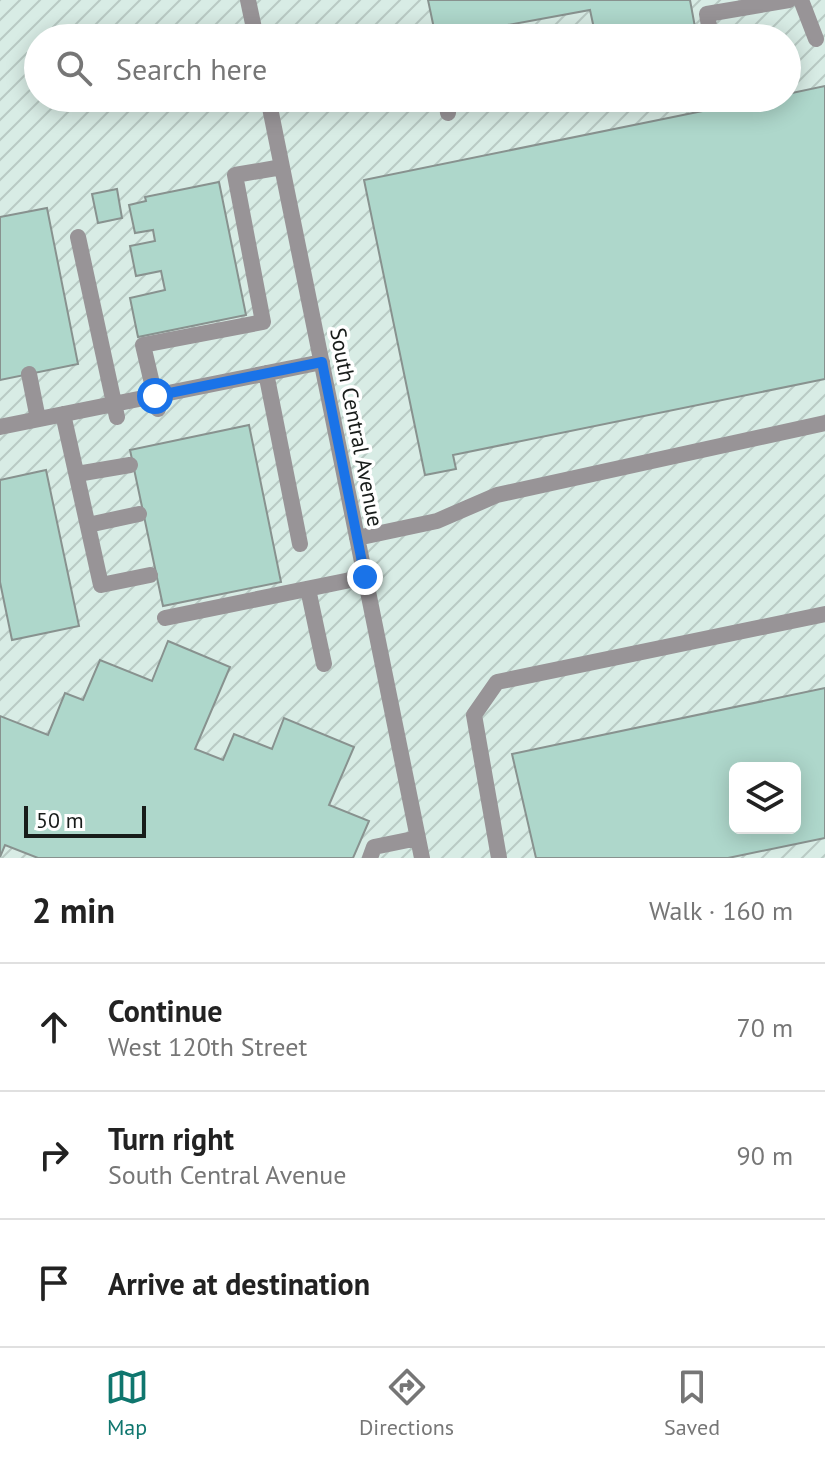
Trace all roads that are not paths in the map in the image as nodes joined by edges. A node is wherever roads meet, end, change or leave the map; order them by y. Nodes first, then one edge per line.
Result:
1 (248, 0) edge
2 (789, 0) edge
3 (801, 0) edge
4 (253, 24) edge
5 (709, 24) edge
6 (816, 39) dead end
7 (271, 112) edge
8 (282, 167) junction
9 (78, 237) dead end
10 (322, 362) junction
11 (266, 373) junction
12 (29, 374) dead end
13 (156, 402) junction
14 (116, 411) junction
15 (63, 414) junction
16 (38, 419) junction
17 (825, 423) edge
18 (0, 427) edge
19 (130, 465) dead end
20 (77, 474) junction
21 (139, 514) dead end
22 (88, 525) junction
23 (357, 538) junction
24 (300, 544) dead end
25 (150, 575) dead end
26 (365, 577) junction
27 (308, 589) junction
28 (825, 614) edge
29 (165, 618) dead end
30 (324, 664) dead end
31 (418, 838) junction
32 (370, 858) edge
33 (422, 858) edge
34 (499, 858) edge

1 - 4 street
2 - 5 street
3 - 6 street
7 - 8 street, South Central Avenue
8 - 10 street, South Central Avenue
8 - 13 street
9 - 14 street
10 - 11 street
10 - 23 street, South Central Avenue
11 - 13 street
11 - 24 street
12 - 16 street
13 - 14 street
14 - 15 street
15 - 16 street
15 - 20 street
16 - 18 street
17 - 23 street
19 - 20 street
20 - 22 street
21 - 22 street
22 - 25 street
23 - 26 street, South Central Avenue
26 - 27 street
26 - 31 street, South Central Avenue
27 - 29 street
27 - 30 street
28 - 34 street
31 - 32 street
31 - 33 street, South Central Avenue

